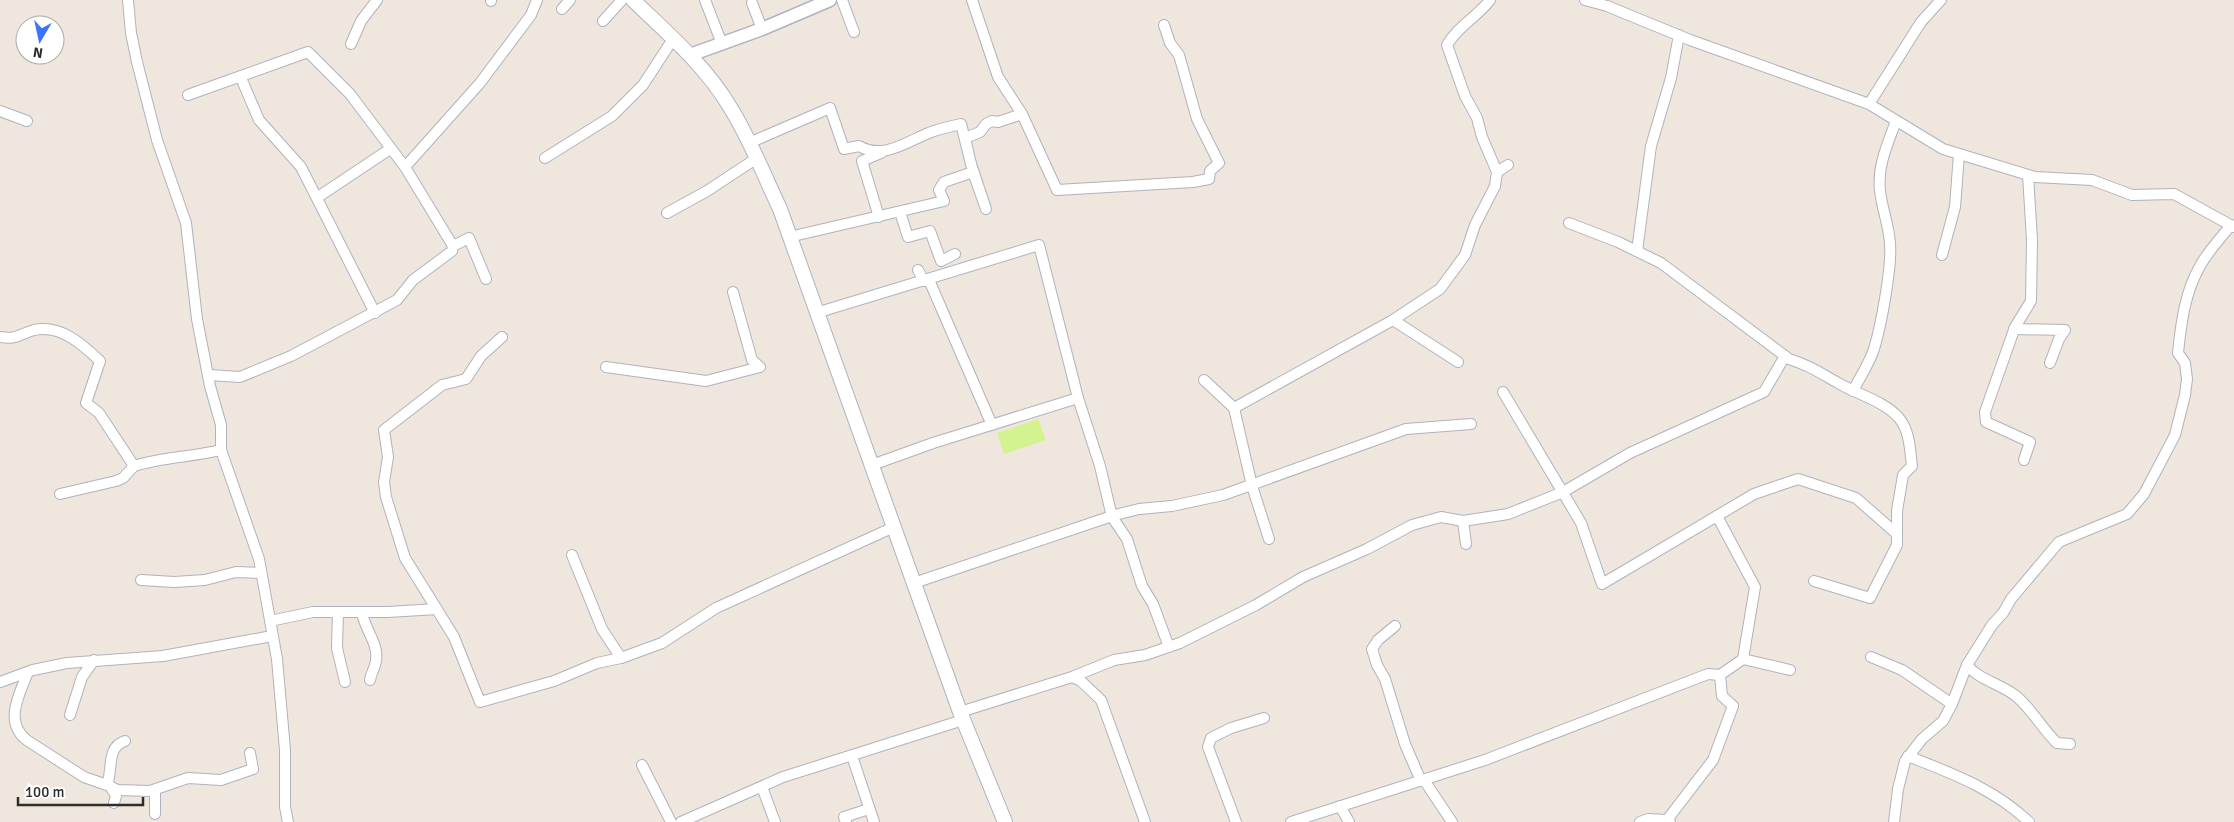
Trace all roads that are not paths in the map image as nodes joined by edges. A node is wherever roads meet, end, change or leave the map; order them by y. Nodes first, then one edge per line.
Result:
1 (128, 0) edge
2 (377, 0) edge
3 (537, 0) edge
4 (570, 0) edge
5 (622, 0) edge
6 (633, 0) edge
7 (705, 0) edge
8 (830, 0) edge
9 (842, 0) edge
10 (972, 0) edge
11 (1490, 0) edge
12 (1585, 0) edge
13 (1941, 0) edge
14 (752, 2) dead end
15 (562, 10) dead end
16 (603, 21) dead end
17 (1164, 24) dead end
18 (762, 29) junction
19 (854, 32) dead end
20 (1679, 35) junction
21 (673, 39) junction
22 (351, 44) dead end
23 (722, 44) junction
24 (690, 54) junction
25 (241, 78) junction
26 (188, 95) dead end
27 (1868, 104) junction
28 (0, 111) edge
29 (1022, 114) junction
30 (26, 121) dead end
31 (1896, 121) junction
32 (749, 143) junction
33 (390, 149) junction
34 (884, 151) junction
35 (1959, 154) junction
36 (544, 158) dead end
37 (757, 158) junction
38 (971, 164) junction
39 (1508, 165) dead end
40 (405, 167) junction
41 (1497, 172) junction
42 (2028, 175) junction
43 (318, 198) junction
44 (667, 212) dead end
45 (900, 212) junction
46 (879, 217) junction
47 (1569, 223) dead end
48 (2233, 226) edge
49 (789, 237) junction
50 (453, 246) junction
51 (1637, 251) junction
52 (955, 254) dead end
53 (1942, 255) dead end
54 (918, 270) dead end
55 (486, 279) dead end
56 (926, 281) junction
57 (733, 292) dead end
58 (375, 312) junction
59 (816, 313) junction
60 (1393, 320) junction
61 (2014, 329) junction
62 (0, 337) edge
63 (502, 337) dead end
64 (1785, 356) junction
65 (1458, 362) dead end
66 (2050, 363) dead end
67 (606, 367) dead end
68 (209, 375) junction
69 (1204, 380) dead end
70 (1854, 391) junction
71 (1503, 392) dead end
72 (1078, 398) junction
73 (1234, 408) junction
74 (1471, 424) dead end
75 (992, 425) junction
76 (221, 450) junction
77 (2024, 460) dead end
78 (134, 466) junction
79 (872, 466) junction
80 (1252, 486) junction
81 (1563, 492) junction
82 (60, 494) dead end
83 (1717, 516) junction
84 (1112, 517) junction
85 (1462, 521) junction
86 (894, 527) junction
87 (1897, 534) junction
88 (1269, 538) dead end
89 (1466, 544) dead end
90 (572, 555) dead end
91 (261, 573) junction
92 (141, 580) dead end
93 (1814, 581) dead end
94 (914, 583) junction
95 (438, 609) junction
96 (338, 612) junction
97 (362, 612) junction
98 (270, 621) junction
99 (1395, 626) dead end
100 (272, 636) junction
101 (1169, 647) junction
102 (1871, 656) dead end
103 (621, 658) junction
104 (1743, 659) junction
105 (94, 660) junction
106 (1967, 665) junction
107 (1790, 670) dead end
108 (28, 672) junction
109 (1720, 675) junction
110 (1072, 677) junction
111 (5, 680) edge
112 (370, 680) dead end
113 (345, 682) dead end
114 (19, 697) junction
115 (1952, 704) junction
116 (70, 715) dead end
117 (961, 716) junction
118 (1264, 718) dead end
119 (125, 741) dead end
120 (2070, 744) dead end
121 (250, 753) dead end
122 (852, 756) junction
123 (1908, 756) junction
124 (642, 765) dead end
125 (1422, 781) junction
126 (109, 786) junction
127 (762, 786) junction
128 (155, 790) junction
129 (114, 803) dead end
130 (1340, 806) junction
131 (869, 809) junction
132 (155, 814) dead end
133 (1669, 821) edge
134 (288, 822) edge
135 (671, 822) edge
136 (681, 822) edge
137 (775, 822) edge
138 (846, 822) edge
139 (874, 822) edge
140 (1005, 822) edge
141 (1144, 822) edge
142 (1236, 822) edge
143 (1291, 822) edge
144 (1349, 822) edge
145 (1452, 822) edge
146 (1640, 822) edge
147 (1894, 822) edge
148 (2029, 822) edge

1 - 68 street
2 - 22 street
3 - 40 street
4 - 15 street
5 - 16 street
6 - 21 main road
7 - 23 street
8 - 18 street
9 - 19 street
10 - 29 street
11 - 41 street
12 - 20 street
13 - 27 street
14 - 18 street
17 - 29 street
18 - 23 street
20 - 27 street
20 - 51 street
21 - 24 main road
21 - 36 street
23 - 24 street
24 - 32 main road
25 - 26 street
25 - 33 street
25 - 43 street
27 - 31 street
28 - 30 street
29 - 38 street
31 - 35 street
31 - 70 street
32 - 34 street
32 - 37 main road
33 - 40 street
33 - 43 street
34 - 38 street
34 - 46 street
35 - 42 street
35 - 53 street
37 - 44 street
37 - 49 main road
38 - 45 street
39 - 41 street
40 - 50 street
41 - 60 street
42 - 48 street
42 - 61 street
43 - 58 street
45 - 46 street
45 - 52 street
46 - 49 street
47 - 51 street
48 - 106 street
49 - 59 main road
50 - 55 street
50 - 58 street
51 - 64 street
54 - 56 street
56 - 59 street
56 - 72 street
56 - 75 street
57 - 67 street
58 - 68 street
59 - 79 main road
60 - 65 street
60 - 73 street
61 - 66 street
61 - 77 street
62 - 78 street
63 - 95 street
64 - 70 street
64 - 81 street
68 - 76 street
69 - 73 street
70 - 87 street
71 - 81 street
72 - 75 street
72 - 84 street
73 - 80 street
74 - 80 street
75 - 79 street
76 - 78 street
76 - 91 street
78 - 82 street
79 - 86 main road
80 - 84 street
80 - 88 street
81 - 83 street
81 - 85 street
83 - 87 street
83 - 104 street
84 - 94 street
84 - 101 street
85 - 89 street
85 - 101 street
86 - 94 main road
86 - 103 street
87 - 93 street
90 - 103 street
91 - 92 street
91 - 98 street
94 - 117 main road
95 - 97 street
95 - 103 street
96 - 97 street
96 - 98 street
96 - 113 street
97 - 112 street
98 - 100 street
99 - 125 street
100 - 105 street
100 - 134 street
101 - 110 street
102 - 115 street
104 - 107 street
104 - 109 street
105 - 108 street
105 - 116 street
106 - 115 street
106 - 120 street
108 - 111 street
108 - 114 street
109 - 125 street
109 - 133 street
110 - 117 street
110 - 141 street
111 - 114 street
114 - 126 street
115 - 123 street
117 - 122 street
117 - 140 main road
118 - 142 street
119 - 126 street
121 - 128 street
122 - 127 street
122 - 131 street
123 - 147 street
123 - 148 street
124 - 135 street
125 - 130 street
125 - 145 street
126 - 128 street
126 - 129 street
127 - 136 street
127 - 137 street
128 - 132 street
130 - 143 street
130 - 144 street
131 - 138 street
131 - 139 street
133 - 146 street

